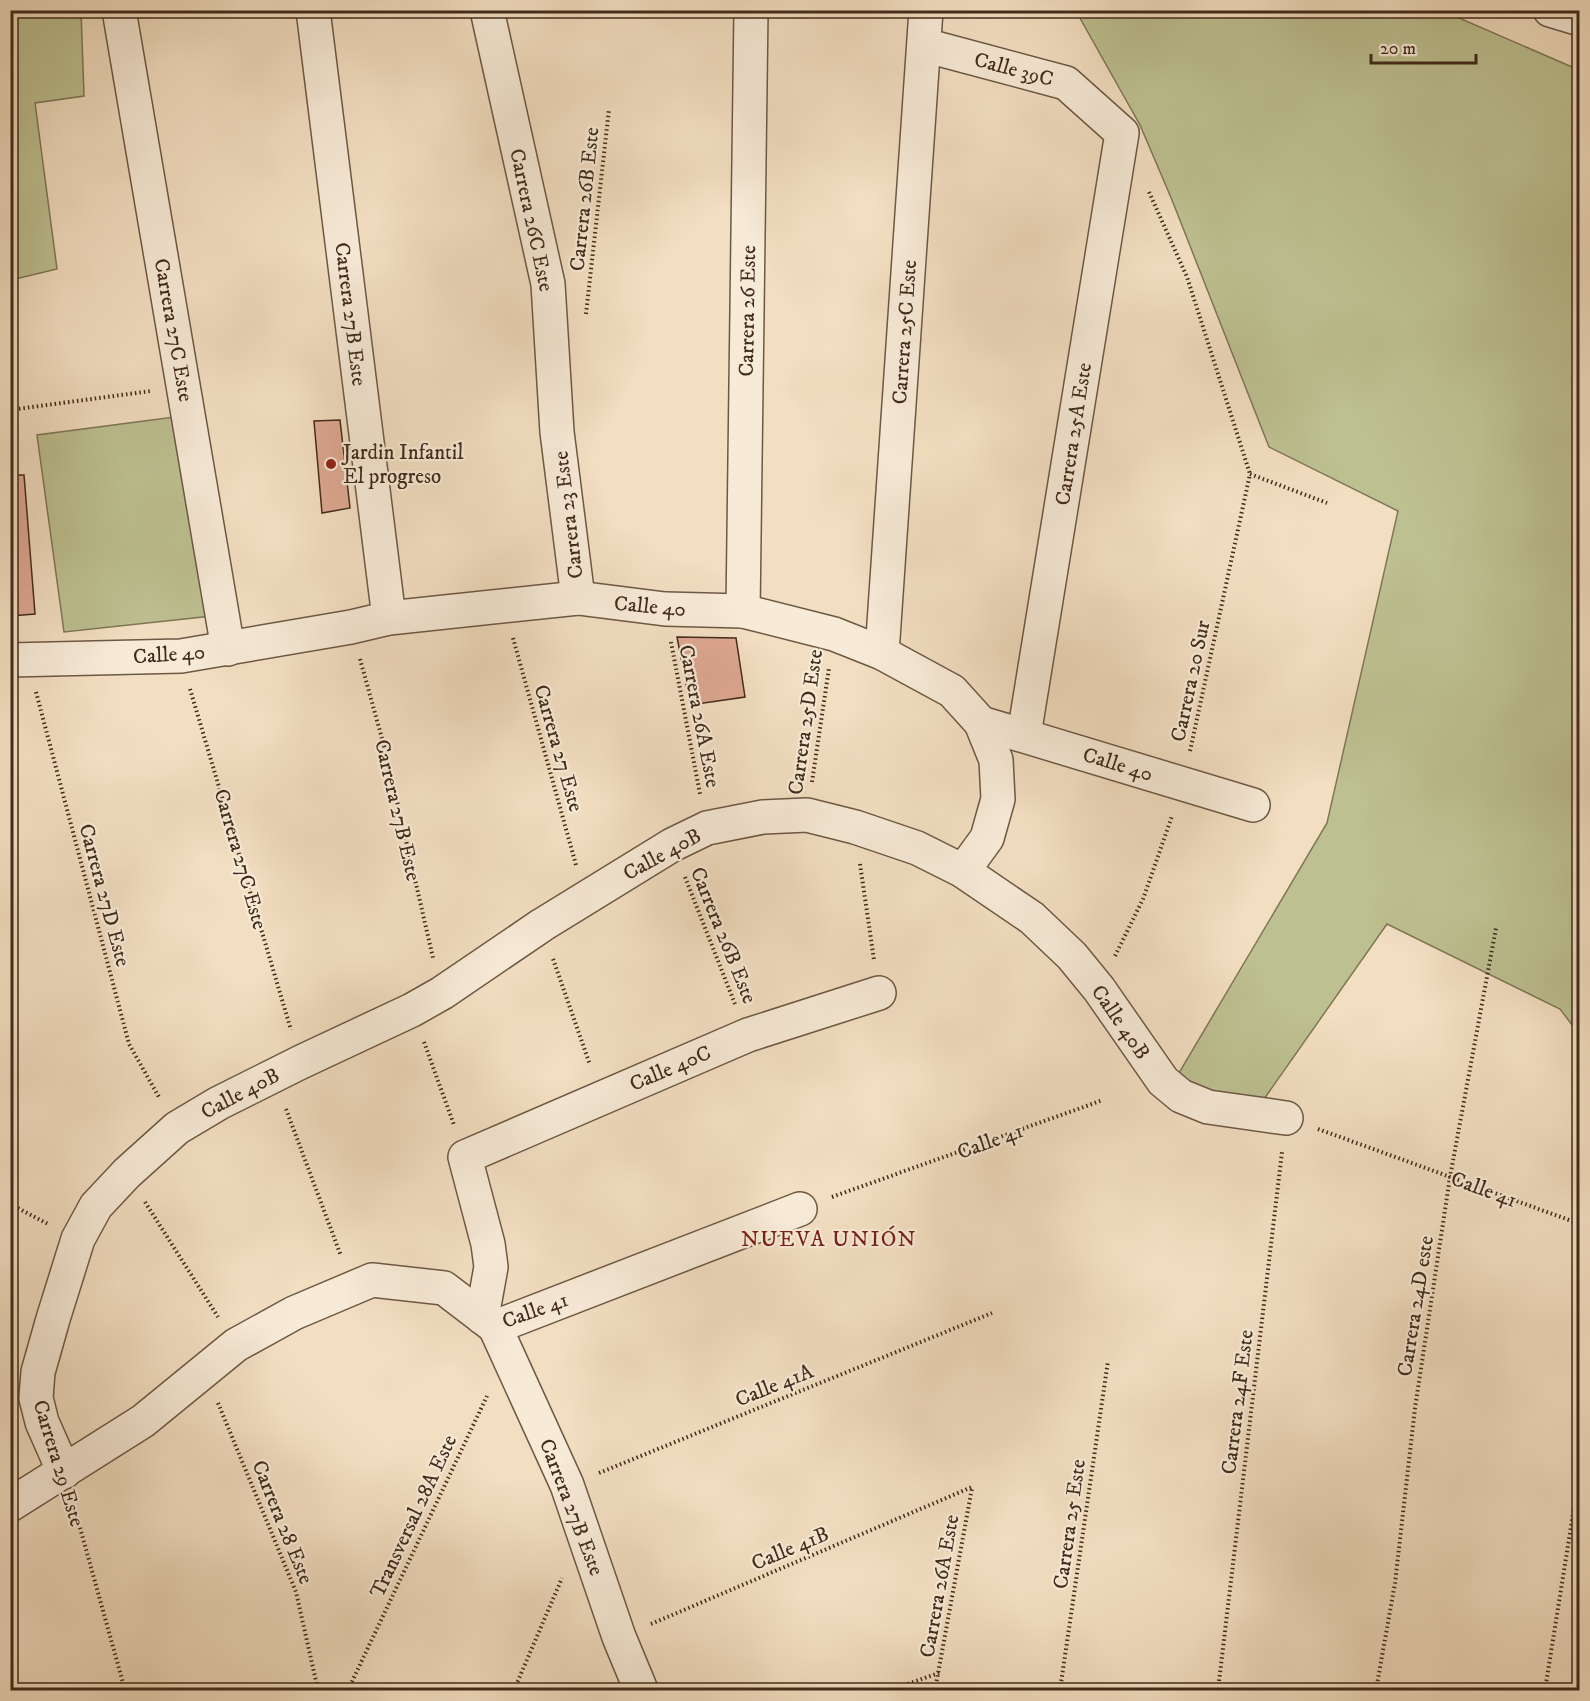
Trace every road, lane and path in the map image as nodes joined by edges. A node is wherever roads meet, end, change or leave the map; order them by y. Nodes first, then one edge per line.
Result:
1 (119, 10) edge
2 (312, 10) edge
3 (487, 10) edge
4 (751, 10) edge
5 (926, 10) edge
6 (1550, 10) edge
7 (1580, 19) edge
8 (924, 45) junction
9 (609, 109) dead end
10 (1122, 133) joint
11 (1145, 184) dead end
12 (585, 320) dead end
13 (184, 386) junction
14 (10, 410) edge
15 (557, 432) joint
16 (1250, 474) junction
17 (1327, 503) dead end
18 (578, 598) junction
19 (504, 606) junction
20 (665, 609) junction
21 (743, 611) junction
22 (389, 618) junction
23 (351, 627) junction
24 (834, 634) junction
25 (228, 649) junction
26 (882, 653) junction
27 (181, 657) junction
28 (19, 660) edge
29 (981, 723) junction
30 (1024, 735) junction
31 (1183, 783) junction
32 (1253, 805) dead end
33 (807, 815) junction
34 (855, 827) junction
35 (707, 828) junction
36 (672, 845) junction
37 (963, 871) junction
38 (586, 899) junction
39 (542, 925) junction
40 (1496, 928) dead end
41 (1099, 989) junction
42 (442, 993) junction
43 (879, 993) joint
44 (412, 1010) junction
45 (748, 1035) junction
46 (287, 1069) junction
47 (601, 1097) junction
48 (1103, 1100) dead end
49 (1286, 1118) junction
50 (177, 1128) junction
51 (465, 1157) junction
52 (127, 1173) junction
53 (1450, 1177) junction
54 (10, 1204) edge
55 (800, 1209) joint
56 (1580, 1224) edge
57 (78, 1239) junction
58 (353, 1288) junction
59 (992, 1313) dead end
60 (494, 1333) junction
61 (236, 1345) junction
62 (1108, 1361) dead end
63 (204, 1370) junction
64 (1580, 1470) edge
65 (64, 1472) junction
66 (567, 1485) junction
67 (972, 1487) joint
68 (10, 1505) edge
69 (583, 1531) junction
70 (620, 1637) junction
71 (939, 1673) junction
72 (125, 1690) edge
73 (318, 1690) edge
74 (348, 1690) edge
75 (514, 1690) edge
76 (641, 1690) edge
77 (891, 1690) edge
78 (935, 1690) edge
79 (1060, 1690) edge
80 (1218, 1690) edge
81 (1376, 1690) edge
82 (1545, 1690) edge

1 - 13 street, Carrera 27C Este
2 - 22 street, Carrera 27B Este
3 - 15 street, Carrera 26C Este
4 - 21 street, Carrera 26 Este
5 - 8 street, Carrera 25C Este
6 - 7 street
8 - 10 street, Calle 39C
8 - 26 street, Carrera 25C Este
9 - 12 path, Carrera 26B Este
10 - 30 street, Carrera 25A Este
11 - 16 path
13 - 14 path
13 - 25 street, Carrera 27C Este
15 - 18 street, Carrera 23 Este
16 - 17 path
16 - 31 path, Carrera 20 Sur
18 - 19 street, Calle 40
18 - 20 street, Calle 40
19 - 22 street, Calle 40
19 - 38 path, Carrera 27 Este
20 - 21 street, Calle 40
20 - 35 path, Carrera 26A Este
21 - 24 street, Calle 40
22 - 23 street, Calle 40
23 - 25 street, Calle 40
23 - 42 path, Carrera 27B Este
24 - 26 street, Calle 40
24 - 33 path, Carrera 25D Este
25 - 27 street, Calle 40
26 - 29 street, Calle 40
27 - 28 street, Calle 40
27 - 46 path, Carrera 27C Este
28 - 50 path, Carrera 27D Este
29 - 30 street, Calle 40
29 - 37 street
30 - 31 street, Calle 40
31 - 32 street, Calle 40
31 - 41 path, Carrera 20 Sur
33 - 34 street, Calle 40B
33 - 35 street, Calle 40B
34 - 37 street, Calle 40B
34 - 43 path
35 - 36 street, Calle 40B
36 - 38 street, Calle 40B
36 - 45 path, Carrera 26B Este
37 - 41 street, Calle 40B
38 - 39 street, Calle 40B
39 - 42 street, Calle 40B
39 - 47 path
40 - 53 path, Carrera 24D este
41 - 49 street, Calle 40B
42 - 44 street, Calle 40B
43 - 45 street, Calle 40C
44 - 46 street, Calle 40B
44 - 51 path
45 - 47 street, Calle 40C
46 - 50 street, Calle 40B
46 - 58 path, Carrera 27C Este
47 - 51 street, Calle 40C
48 - 55 path, Calle 41
49 - 53 path, Calle 41
49 - 80 path, Carrera 24F Este
50 - 52 street, Calle 40B
51 - 60 street
52 - 57 street, Calle 40B
52 - 61 path
53 - 56 path, Calle 41
53 - 81 path, Carrera 24D este
54 - 57 path
55 - 60 street, Calle 41
57 - 65 street, Carrera 29 Este
58 - 60 street, Calle 41
58 - 61 street, Calle 41
59 - 66 path, Calle 41A
60 - 66 street, Carrera 27B Este
60 - 74 path, Transversal 28A Este
61 - 63 street, Calle 41
62 - 79 path, Carrera 25 Este
63 - 65 street, Calle 41
63 - 73 path, Carrera 28 Este
64 - 82 path
65 - 68 street, Calle 41
65 - 72 path, Carrera 29 Este
66 - 69 street, Carrera 27B Este
67 - 70 path, Calle 41B
67 - 71 path, Carrera 26A Este
69 - 70 street, Carrera 27B Este
69 - 75 path
70 - 76 street, Carrera 27B Este
71 - 77 path
71 - 78 path, Carrera 26A Este

